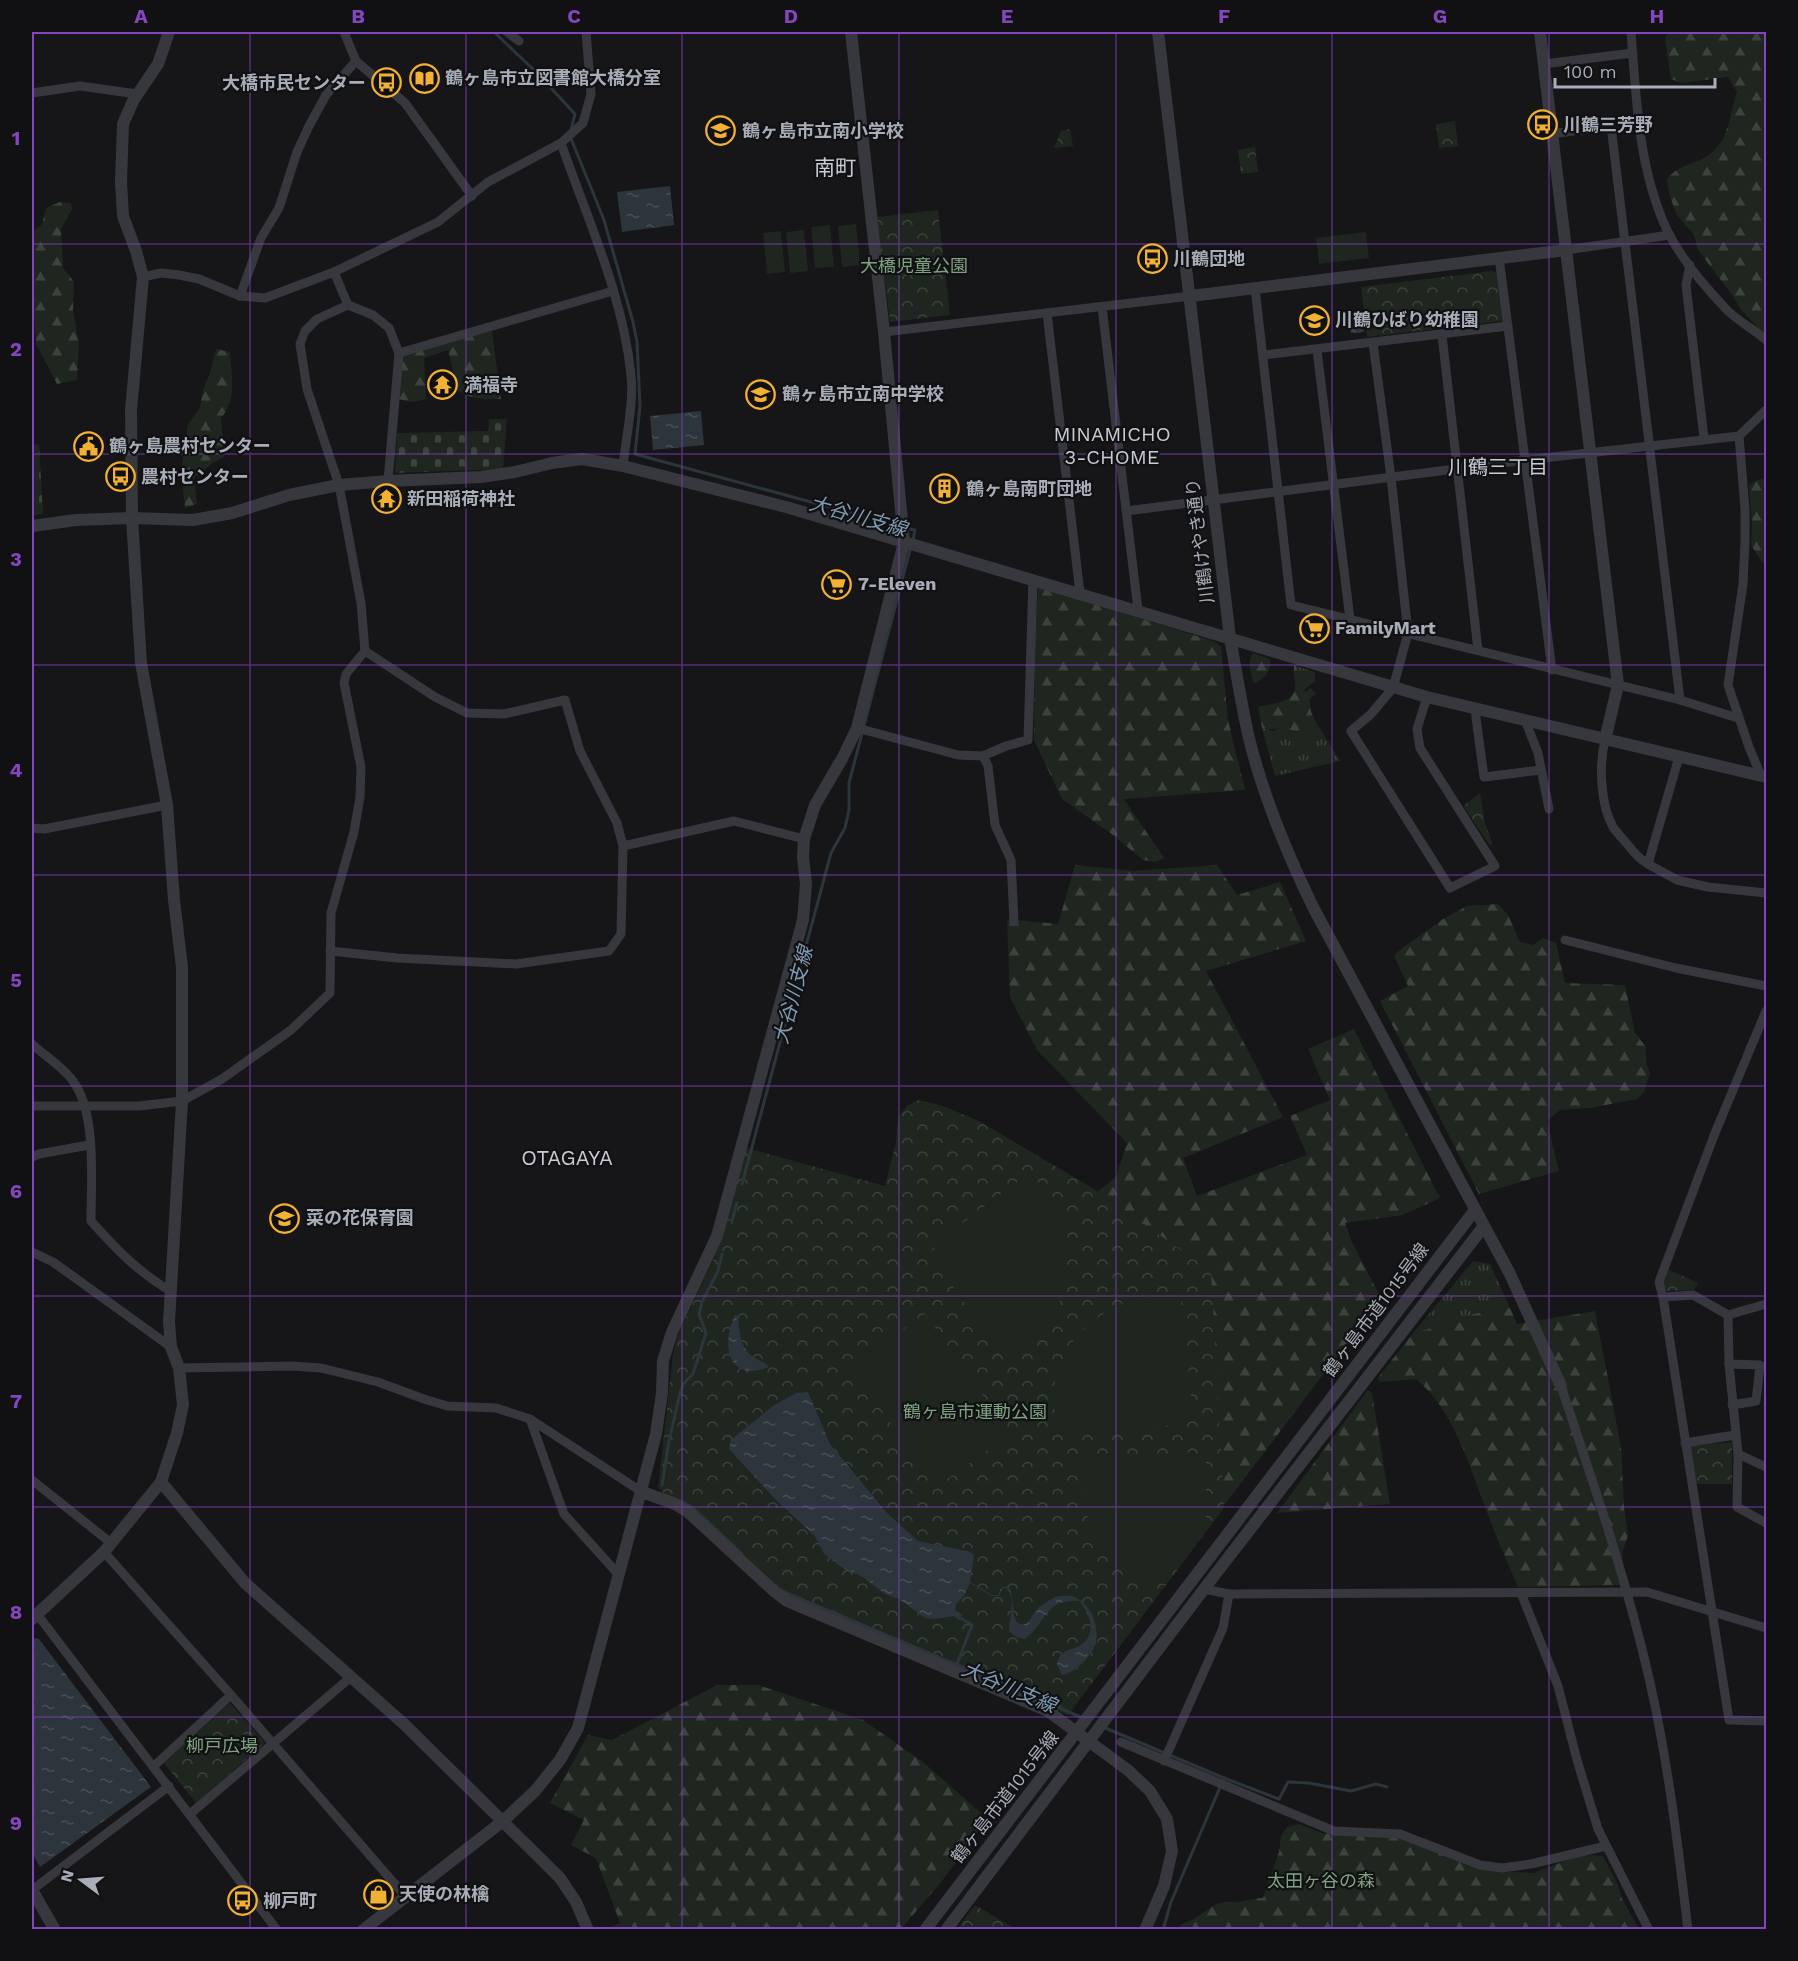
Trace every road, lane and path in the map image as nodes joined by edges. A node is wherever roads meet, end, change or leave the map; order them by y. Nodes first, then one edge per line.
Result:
1 (169, 32) edge
2 (344, 32) edge
3 (507, 32) edge
4 (518, 32) edge
5 (586, 32) edge
6 (851, 32) edge
7 (1158, 32) edge
8 (1540, 32) edge
9 (1630, 32) edge
10 (1632, 53) junction
11 (356, 61) junction
12 (1544, 64) junction
13 (32, 93) edge
14 (137, 94) junction
15 (1551, 134) junction
16 (561, 143) junction
17 (472, 196) junction
18 (1670, 235) junction
19 (1624, 243) junction
20 (1566, 250) junction
21 (1500, 257) junction
22 (1690, 265) junction
23 (334, 272) junction
24 (143, 277) junction
25 (1255, 288) junction
26 (614, 291) junction
27 (240, 296) junction
28 (1191, 296) junction
29 (348, 304) junction
30 (1102, 307) junction
31 (1047, 314) junction
32 (1508, 326) junction
33 (884, 332) junction
34 (1442, 335) junction
35 (1767, 340) edge
36 (1373, 343) junction
37 (1317, 350) junction
38 (399, 353) junction
39 (1263, 355) junction
40 (1767, 410) edge
41 (1739, 436) junction
42 (1704, 438) junction
43 (1648, 446) junction
44 (1592, 453) junction
45 (1526, 460) junction
46 (623, 466) junction
47 (1459, 469) junction
48 (1391, 477) junction
49 (388, 481) junction
50 (1334, 484) junction
51 (339, 485) junction
52 (1279, 491) junction
53 (1213, 499) junction
54 (1126, 511) junction
55 (132, 518) junction
56 (32, 526) edge
57 (904, 538) junction
58 (1032, 579) junction
59 (1080, 593) junction
60 (1138, 610) junction
61 (1350, 619) junction
62 (1408, 633) junction
63 (1230, 639) junction
64 (1478, 650) junction
65 (365, 651) junction
66 (1552, 670) junction
67 (1618, 685) junction
68 (1393, 688) junction
69 (1427, 697) junction
70 (1680, 700) junction
71 (1476, 709) junction
72 (1738, 718) junction
73 (1525, 720) junction
74 (856, 728) junction
75 (1605, 740) junction
76 (983, 756) junction
77 (1679, 757) junction
78 (1541, 770) junction
79 (1764, 776) edge
80 (167, 805) junction
81 (1549, 810) dead end
82 (32, 828) edge
83 (804, 839) junction
84 (623, 846) junction
85 (1648, 864) junction
86 (1767, 894) edge
87 (1014, 922) dead end
88 (1565, 940) dead end
89 (330, 951) junction
90 (1767, 986) edge
91 (1767, 1011) edge
92 (32, 1044) edge
93 (182, 1101) junction
94 (32, 1106) edge
95 (87, 1107) junction
96 (89, 1145) junction
97 (32, 1157) edge
98 (1475, 1210) junction
99 (1484, 1226) junction
100 (32, 1252) edge
101 (170, 1291) junction
102 (1663, 1297) junction
103 (1767, 1304) edge
104 (1728, 1315) junction
105 (171, 1347) junction
106 (1729, 1364) junction
107 (1763, 1365) edge
108 (179, 1368) junction
109 (1561, 1386) joint
110 (1732, 1405) junction
111 (530, 1419) junction
112 (1736, 1435) junction
113 (1685, 1443) junction
114 (1738, 1454) junction
115 (1767, 1467) edge
116 (32, 1480) edge
117 (161, 1482) junction
118 (642, 1492) junction
119 (1767, 1523) edge
120 (107, 1548) junction
121 (619, 1575) junction
122 (1204, 1589) junction
123 (1628, 1592) junction
124 (1521, 1593) junction
125 (1229, 1594) junction
126 (1712, 1611) junction
127 (34, 1616) edge
128 (1767, 1628) edge
129 (351, 1677) junction
130 (231, 1695) junction
131 (1767, 1721) edge
132 (1078, 1732) junction
133 (1090, 1741) junction
134 (1121, 1742) dead end
135 (273, 1743) junction
136 (1164, 1761) junction
137 (154, 1766) junction
138 (170, 1786) junction
139 (190, 1814) junction
140 (503, 1821) junction
141 (1606, 1846) junction
142 (32, 1890) edge
143 (406, 1897) junction
144 (55, 1929) edge
145 (278, 1929) edge
146 (363, 1929) edge
147 (588, 1929) edge
148 (925, 1929) edge
149 (946, 1929) edge
150 (1145, 1929) edge
151 (1649, 1929) edge
152 (1688, 1929) edge

1 - 14 street
2 - 11 street
3 - 4 street
5 - 16 street
6 - 33 street
7 - 28 street, 川鶴けやき通り
8 - 12 street
9 - 10 street
10 - 12 street
10 - 18 street
11 - 17 street
11 - 27 street
12 - 15 street
13 - 14 street
14 - 24 street
15 - 19 street
15 - 20 street
16 - 17 street
16 - 26 street
17 - 23 street
18 - 19 street
18 - 22 street
19 - 20 street
19 - 43 street
20 - 21 street
20 - 44 street
21 - 25 street
21 - 32 street
22 - 35 street
22 - 42 street
23 - 27 street
23 - 29 street
24 - 27 street
24 - 55 street
25 - 28 street
25 - 39 street
26 - 38 street
26 - 46 street
28 - 30 street
28 - 53 street, 川鶴けやき通り
29 - 38 street
29 - 51 street
30 - 31 street
30 - 54 street
31 - 33 street
31 - 59 street
32 - 34 street
32 - 45 street
33 - 57 street
34 - 36 street
34 - 47 street
36 - 37 street
36 - 48 street
37 - 39 street
37 - 50 street
38 - 49 street
39 - 52 street
40 - 41 street
41 - 42 street
41 - 72 street
42 - 43 street
43 - 44 street
43 - 70 street
44 - 45 street
44 - 67 street
45 - 47 street
45 - 66 street
46 - 49 street
46 - 57 street
47 - 48 street
47 - 64 street
48 - 50 street
48 - 62 street
49 - 51 street
50 - 52 street
50 - 61 street
51 - 55 street
51 - 65 street
52 - 53 street
52 - 61 street
53 - 54 street
53 - 63 street, 川鶴けやき通り
54 - 60 street
55 - 56 street
55 - 80 street
57 - 58 street
57 - 74 street
58 - 59 street
58 - 76 street
59 - 60 street
60 - 63 street
61 - 62 street
62 - 64 street
62 - 68 street
63 - 68 street
63 - 98 street
64 - 66 street
65 - 84 street
65 - 89 street
66 - 67 street
67 - 70 street
67 - 75 street
68 - 69 street
68 - 69 street
69 - 71 street
70 - 72 street
71 - 73 street
71 - 78 street
72 - 79 street
73 - 75 street
73 - 78 street
74 - 76 street
74 - 83 street
75 - 77 street
75 - 85 street
76 - 87 street
77 - 79 street
77 - 85 street
78 - 81 street
80 - 82 street
80 - 93 street
83 - 84 street
83 - 118 street
84 - 89 street
85 - 86 street
88 - 90 street
89 - 93 street
91 - 102 street
92 - 95 street
93 - 95 street
93 - 101 street
94 - 95 street
95 - 96 street
96 - 97 street
96 - 101 street
98 - 99 street
98 - 132 street, 鶴ヶ島市道1015号線
99 - 109 street
99 - 122 street, 鶴ヶ島市道1015号線
100 - 105 street
101 - 105 street
102 - 104 street
102 - 113 street
103 - 104 street
104 - 106 street
105 - 108 street
106 - 107 street
106 - 110 street
107 - 110 street
108 - 111 street
108 - 117 street
109 - 123 street
110 - 112 street
111 - 118 street
111 - 121 street
112 - 113 street
112 - 114 street
113 - 126 street
114 - 115 street
114 - 119 street
116 - 120 street
117 - 120 street
117 - 129 street
118 - 121 street
118 - 132 street
120 - 127 street
120 - 130 street
121 - 140 street
122 - 125 street
122 - 133 street, 鶴ヶ島市道1015号線
123 - 124 street
123 - 126 street
123 - 152 street
124 - 125 street
124 - 141 street
125 - 136 street
126 - 128 street
126 - 131 street
127 - 137 street
129 - 135 street
129 - 140 street
130 - 135 street
130 - 137 street
132 - 133 street
132 - 148 street, 鶴ヶ島市道1015号線
133 - 149 street, 鶴ヶ島市道1015号線
133 - 150 street
134 - 136 street
135 - 139 street
135 - 143 street
136 - 141 street
137 - 138 street
138 - 139 street
138 - 142 street
139 - 145 street
140 - 143 street
140 - 147 street
141 - 151 street
142 - 144 street
143 - 146 street

